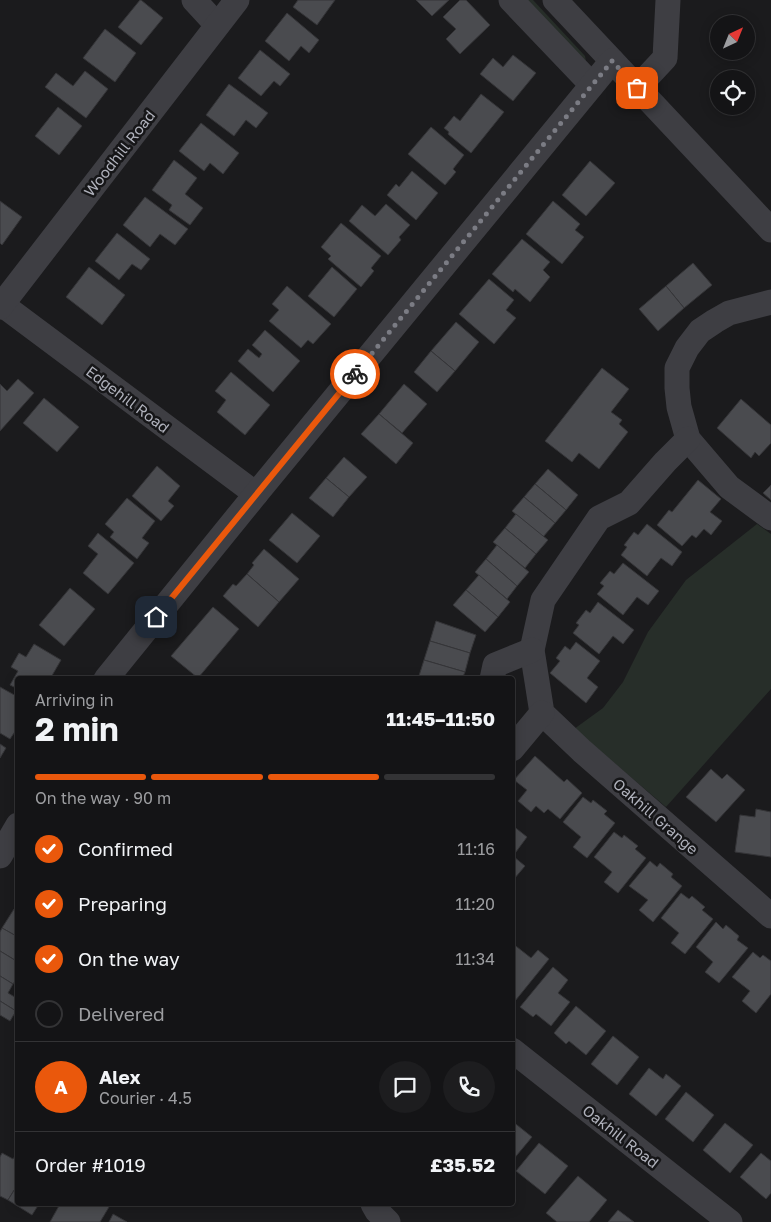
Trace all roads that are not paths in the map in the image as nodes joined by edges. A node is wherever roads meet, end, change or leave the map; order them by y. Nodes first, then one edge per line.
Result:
1 (194, 0) edge
2 (237, 0) edge
3 (511, 0) edge
4 (555, 0) edge
5 (668, 0) edge
6 (218, 25) junction
7 (612, 61) junction
8 (592, 85) junction
9 (637, 88) junction
10 (771, 230) edge
11 (771, 302) edge
12 (0, 305) edge
13 (688, 439) junction
14 (256, 494) junction
15 (771, 518) edge
16 (532, 650) junction
17 (108, 676) edge
18 (493, 676) edge
19 (542, 714) junction
20 (515, 745) edge
21 (15, 830) edge
22 (0, 856) edge
23 (771, 916) edge
24 (515, 1052) edge
25 (374, 1206) edge
26 (388, 1222) edge
27 (730, 1222) edge

1 - 6 street
2 - 6 street, Woodhill Road
3 - 8 street
4 - 7 street
5 - 9 street
6 - 12 street, Woodhill Road
7 - 8 street
7 - 9 street
8 - 14 street
9 - 10 street
11 - 13 street
12 - 14 street, Edgehill Road
13 - 15 street
13 - 16 street
14 - 17 street
16 - 18 street
16 - 19 street
19 - 20 street
19 - 23 street, Oakhill Grange
21 - 22 street
24 - 27 street, Oakhill Road
25 - 26 street

